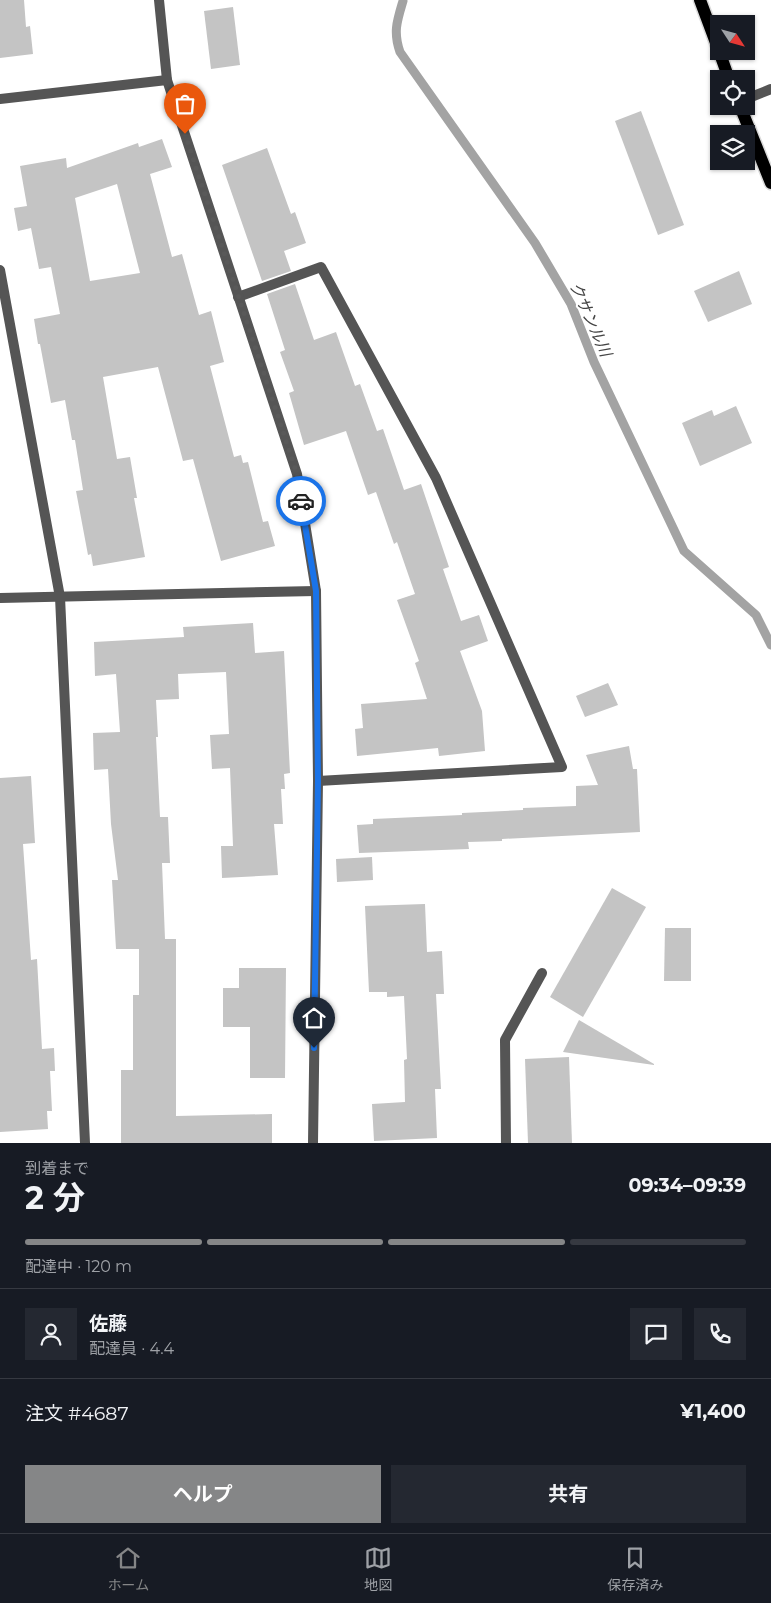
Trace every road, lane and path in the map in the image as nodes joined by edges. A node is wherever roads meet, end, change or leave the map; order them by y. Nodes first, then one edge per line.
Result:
1 (160, 0) edge
2 (700, 0) edge
3 (710, 27) edge
4 (167, 80) junction
5 (771, 89) edge
6 (755, 95) edge
7 (0, 99) edge
8 (744, 115) edge
9 (771, 183) edge
10 (0, 270) edge
11 (238, 297) junction
12 (316, 591) junction
13 (60, 597) junction
14 (0, 598) edge
15 (318, 781) junction
16 (542, 973) dead end
17 (85, 1143) edge
18 (313, 1143) edge
19 (506, 1143) edge

1 - 4 street
2 - 3 main road
4 - 7 street
4 - 11 street
5 - 6 street
8 - 9 main road
10 - 13 street
11 - 12 street
11 - 15 street
12 - 13 street
12 - 15 street
13 - 14 street
13 - 17 street
15 - 18 street
16 - 19 street

